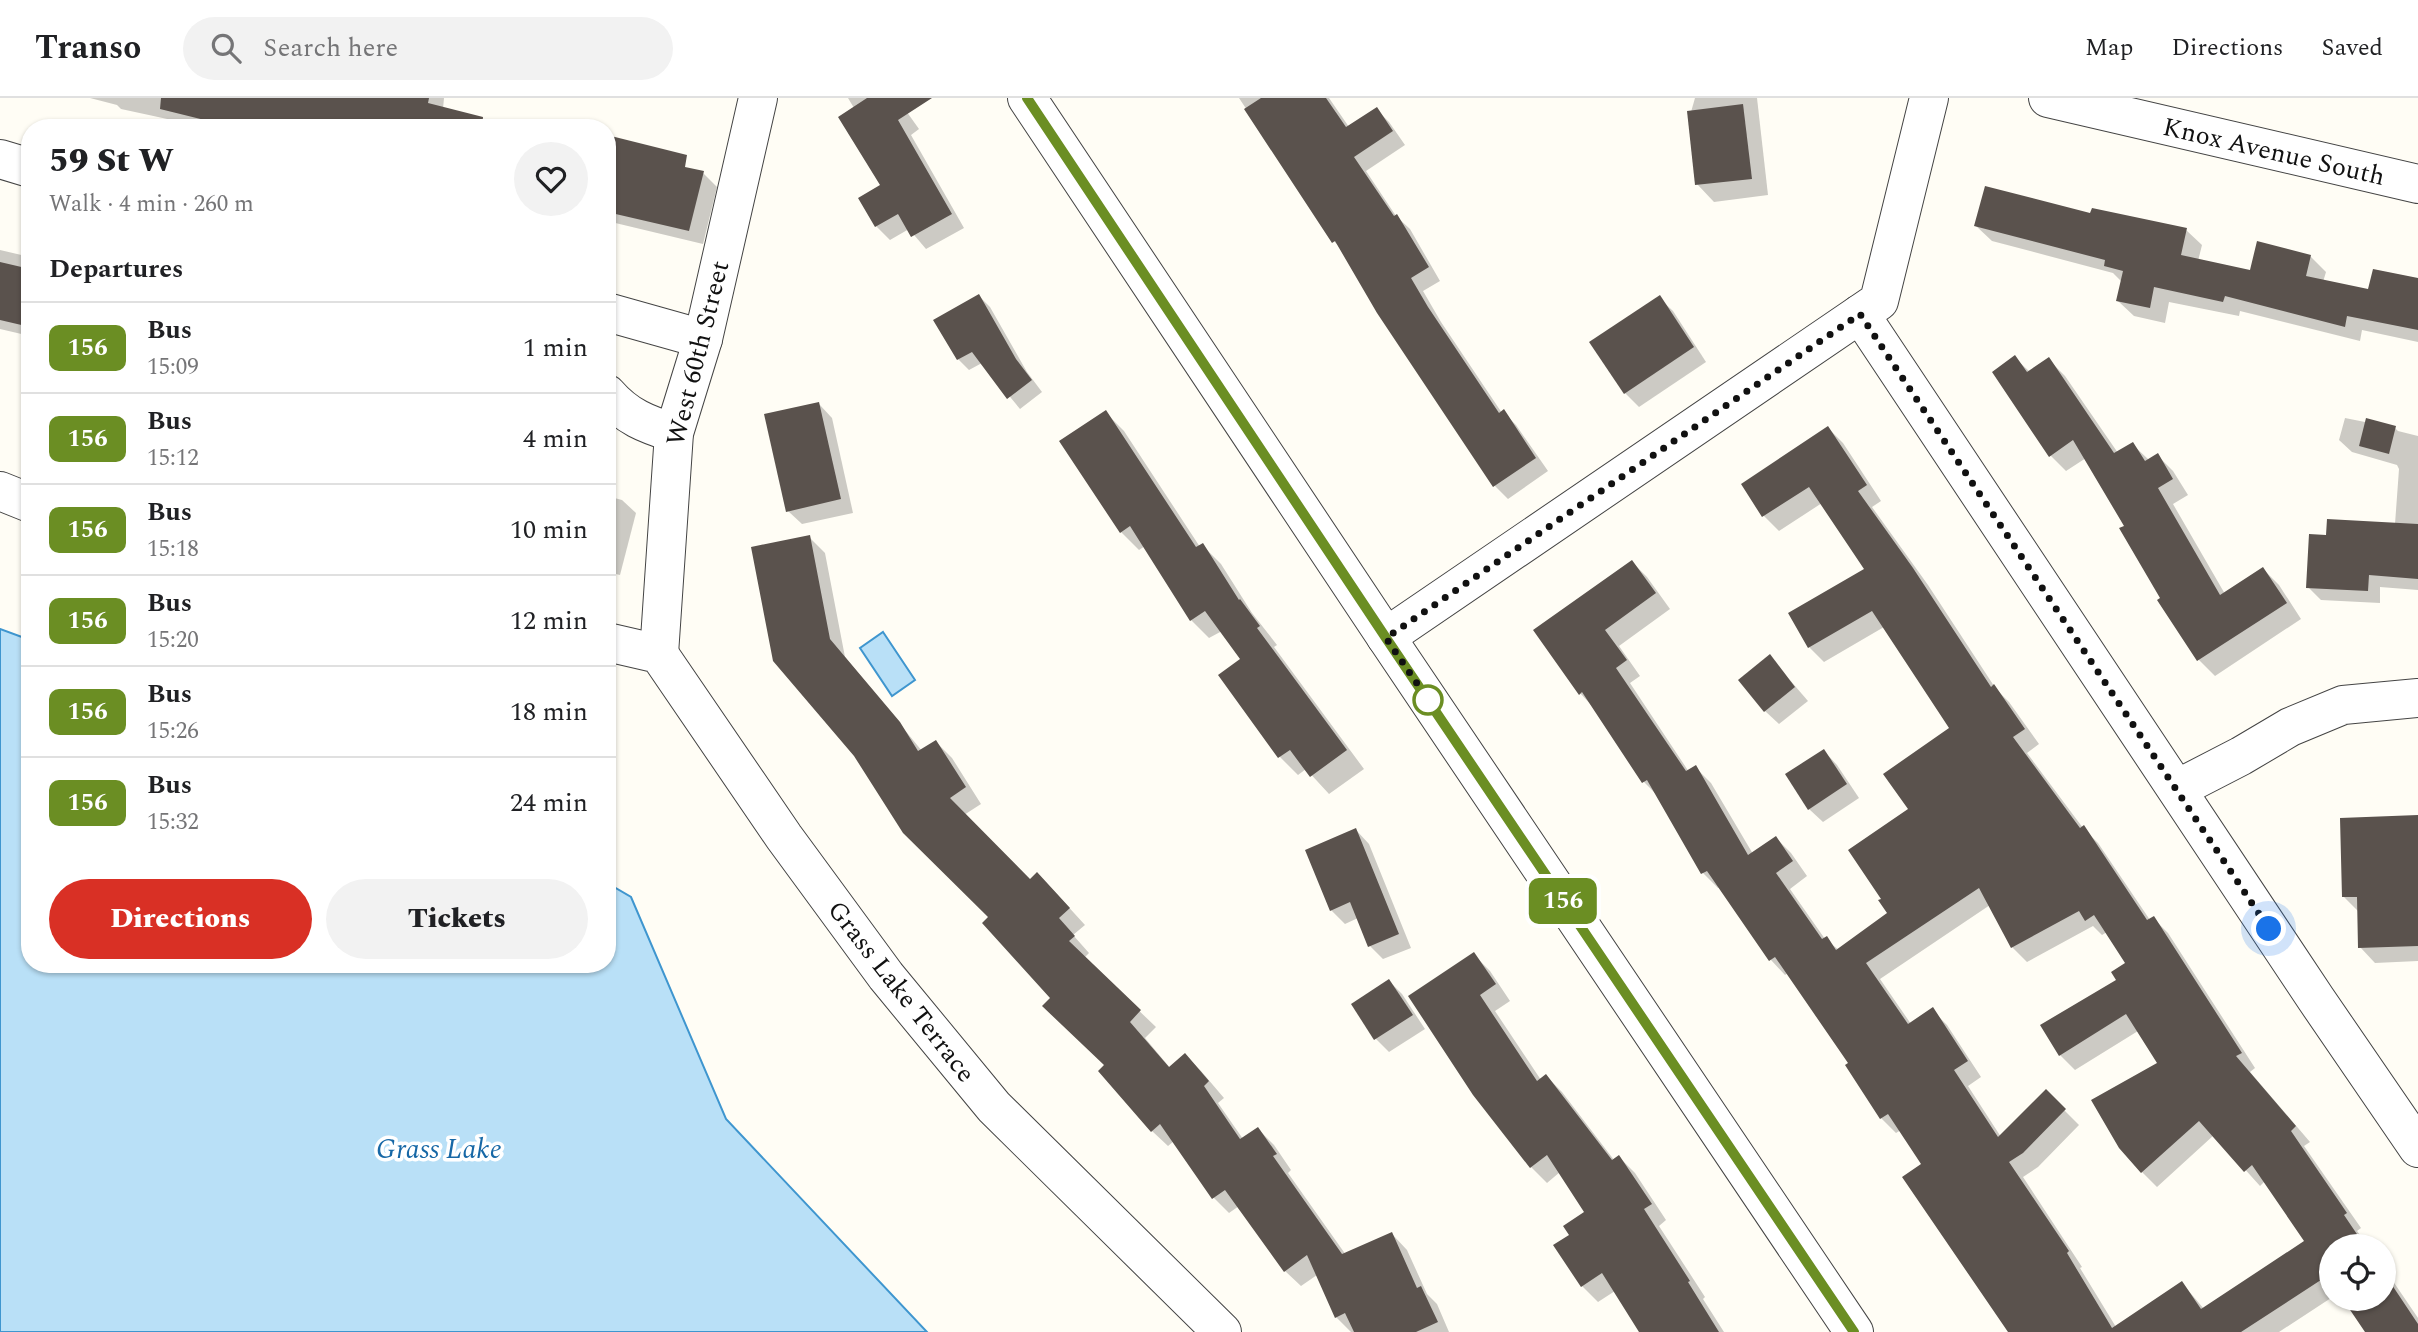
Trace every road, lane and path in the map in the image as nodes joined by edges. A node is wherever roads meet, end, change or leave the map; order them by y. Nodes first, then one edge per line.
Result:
1 (758, 98) edge
2 (1027, 98) edge
3 (1928, 98) edge
4 (2048, 98) edge
5 (0, 159) edge
6 (21, 165) edge
7 (2418, 184) edge
8 (1860, 314) junction
9 (616, 315) edge
10 (703, 339) junction
11 (616, 405) edge
12 (674, 433) junction
13 (0, 491) edge
14 (21, 499) edge
15 (1386, 638) junction
16 (616, 644) edge
17 (659, 654) junction
18 (2418, 698) edge
19 (2177, 789) junction
20 (2418, 1148) edge
21 (1222, 1332) edge
22 (1854, 1332) edge

1 - 10 street, West 60th Street
2 - 15 street
3 - 8 street
4 - 7 street, Knox Avenue South
5 - 6 street
8 - 15 street
8 - 19 street
9 - 10 street
10 - 12 street, West 60th Street
11 - 12 street
12 - 17 street, West 60th Street
13 - 14 street
15 - 22 street
16 - 17 street
17 - 21 street, Grass Lake Terrace
18 - 19 street
19 - 20 street

